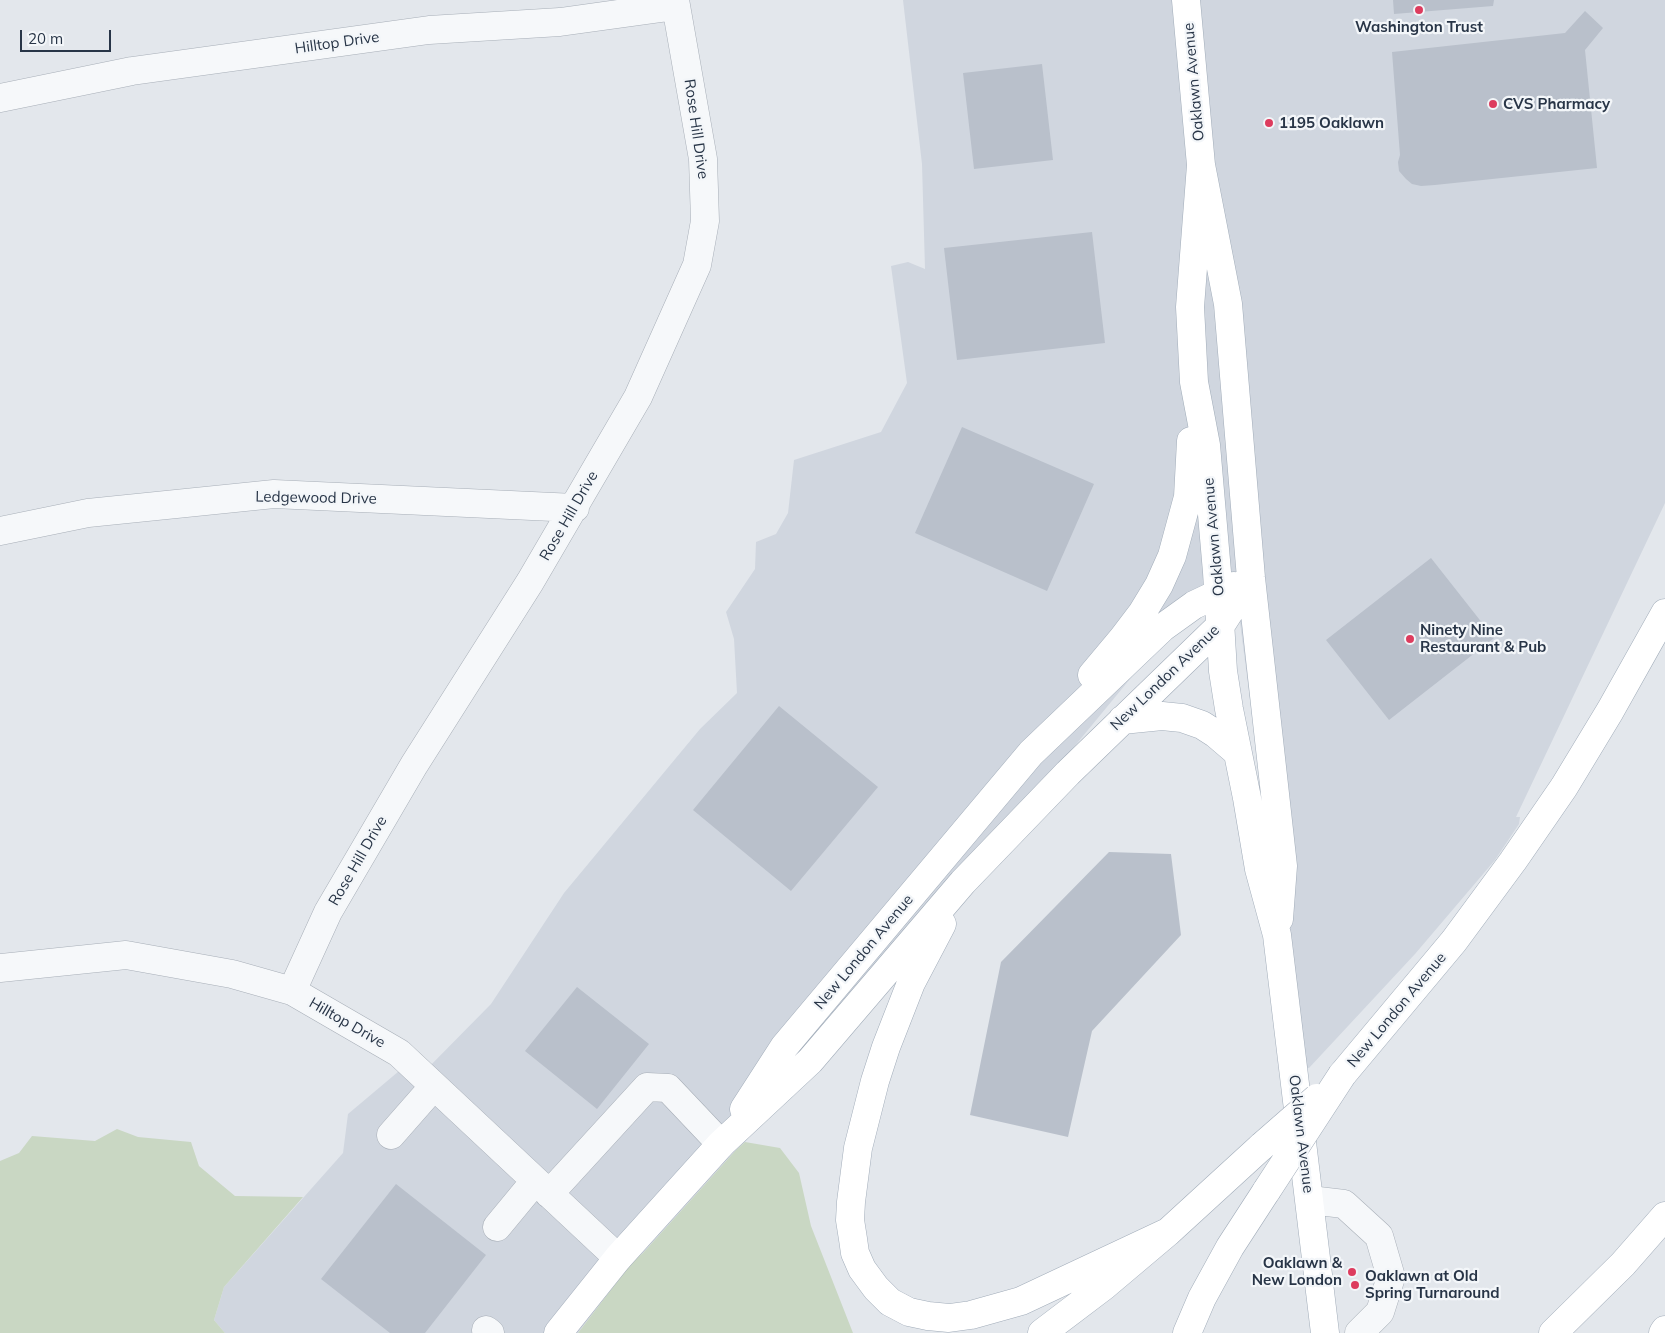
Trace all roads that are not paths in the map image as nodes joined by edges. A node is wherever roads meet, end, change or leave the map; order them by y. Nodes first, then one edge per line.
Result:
1 (1186, 0) edge
2 (676, 3) edge
3 (0, 98) edge
4 (1202, 165) junction
5 (1194, 382) junction
6 (575, 508) junction
7 (0, 531) edge
8 (1251, 578) junction
9 (1218, 593) junction
10 (1665, 612) edge
11 (1221, 625) junction
12 (1122, 720) junction
13 (1237, 752) junction
14 (1031, 753) junction
15 (1271, 868) junction
16 (963, 882) junction
17 (0, 968) edge
18 (292, 991) junction
19 (1342, 1075) junction
20 (434, 1086) junction
21 (390, 1135) dead end
22 (721, 1144) junction
23 (542, 1188) junction
24 (1310, 1200) junction
25 (1665, 1216) edge
26 (497, 1227) dead end
27 (1168, 1232) junction
28 (618, 1258) junction
29 (1665, 1330) edge
30 (558, 1333) edge
31 (1042, 1333) edge
32 (1187, 1333) edge
33 (1325, 1333) edge
34 (1359, 1333) edge
35 (1553, 1333) edge
36 (1663, 1333) edge

1 - 4 main road, Oaklawn Avenue
2 - 3 street, Hilltop Drive
2 - 6 street, Rose Hill Drive
4 - 5 main road, Oaklawn Avenue
4 - 8 main road, Oaklawn Avenue
5 - 9 main road, Oaklawn Avenue
5 - 14 main road
6 - 7 street, Ledgewood Drive
6 - 18 street, Rose Hill Drive
8 - 9 main road, New London Avenue
8 - 11 main road, New London Avenue
8 - 15 main road, Oaklawn Avenue
9 - 11 main road, Oaklawn Avenue
9 - 14 main road, New London Avenue
10 - 19 main road, New London Avenue
11 - 12 main road, New London Avenue
11 - 13 main road, Oaklawn Avenue
12 - 13 main road
12 - 16 main road, New London Avenue
13 - 15 main road, Oaklawn Avenue
14 - 22 main road, New London Avenue
15 - 24 main road, Oaklawn Avenue
16 - 22 main road, New London Avenue
16 - 27 main road
17 - 18 street, Hilltop Drive
18 - 20 street, Hilltop Drive
19 - 27 main road, New London Avenue, bridge
19 - 32 main road, bridge
20 - 21 street
20 - 23 street, Hilltop Drive
22 - 23 street
22 - 28 main road, New London Avenue
23 - 26 street
23 - 28 street, Hilltop Drive
24 - 33 main road, Oaklawn Avenue
24 - 34 street
25 - 35 main road
27 - 31 main road, New London Avenue
28 - 30 main road, New London Avenue
29 - 36 main road

